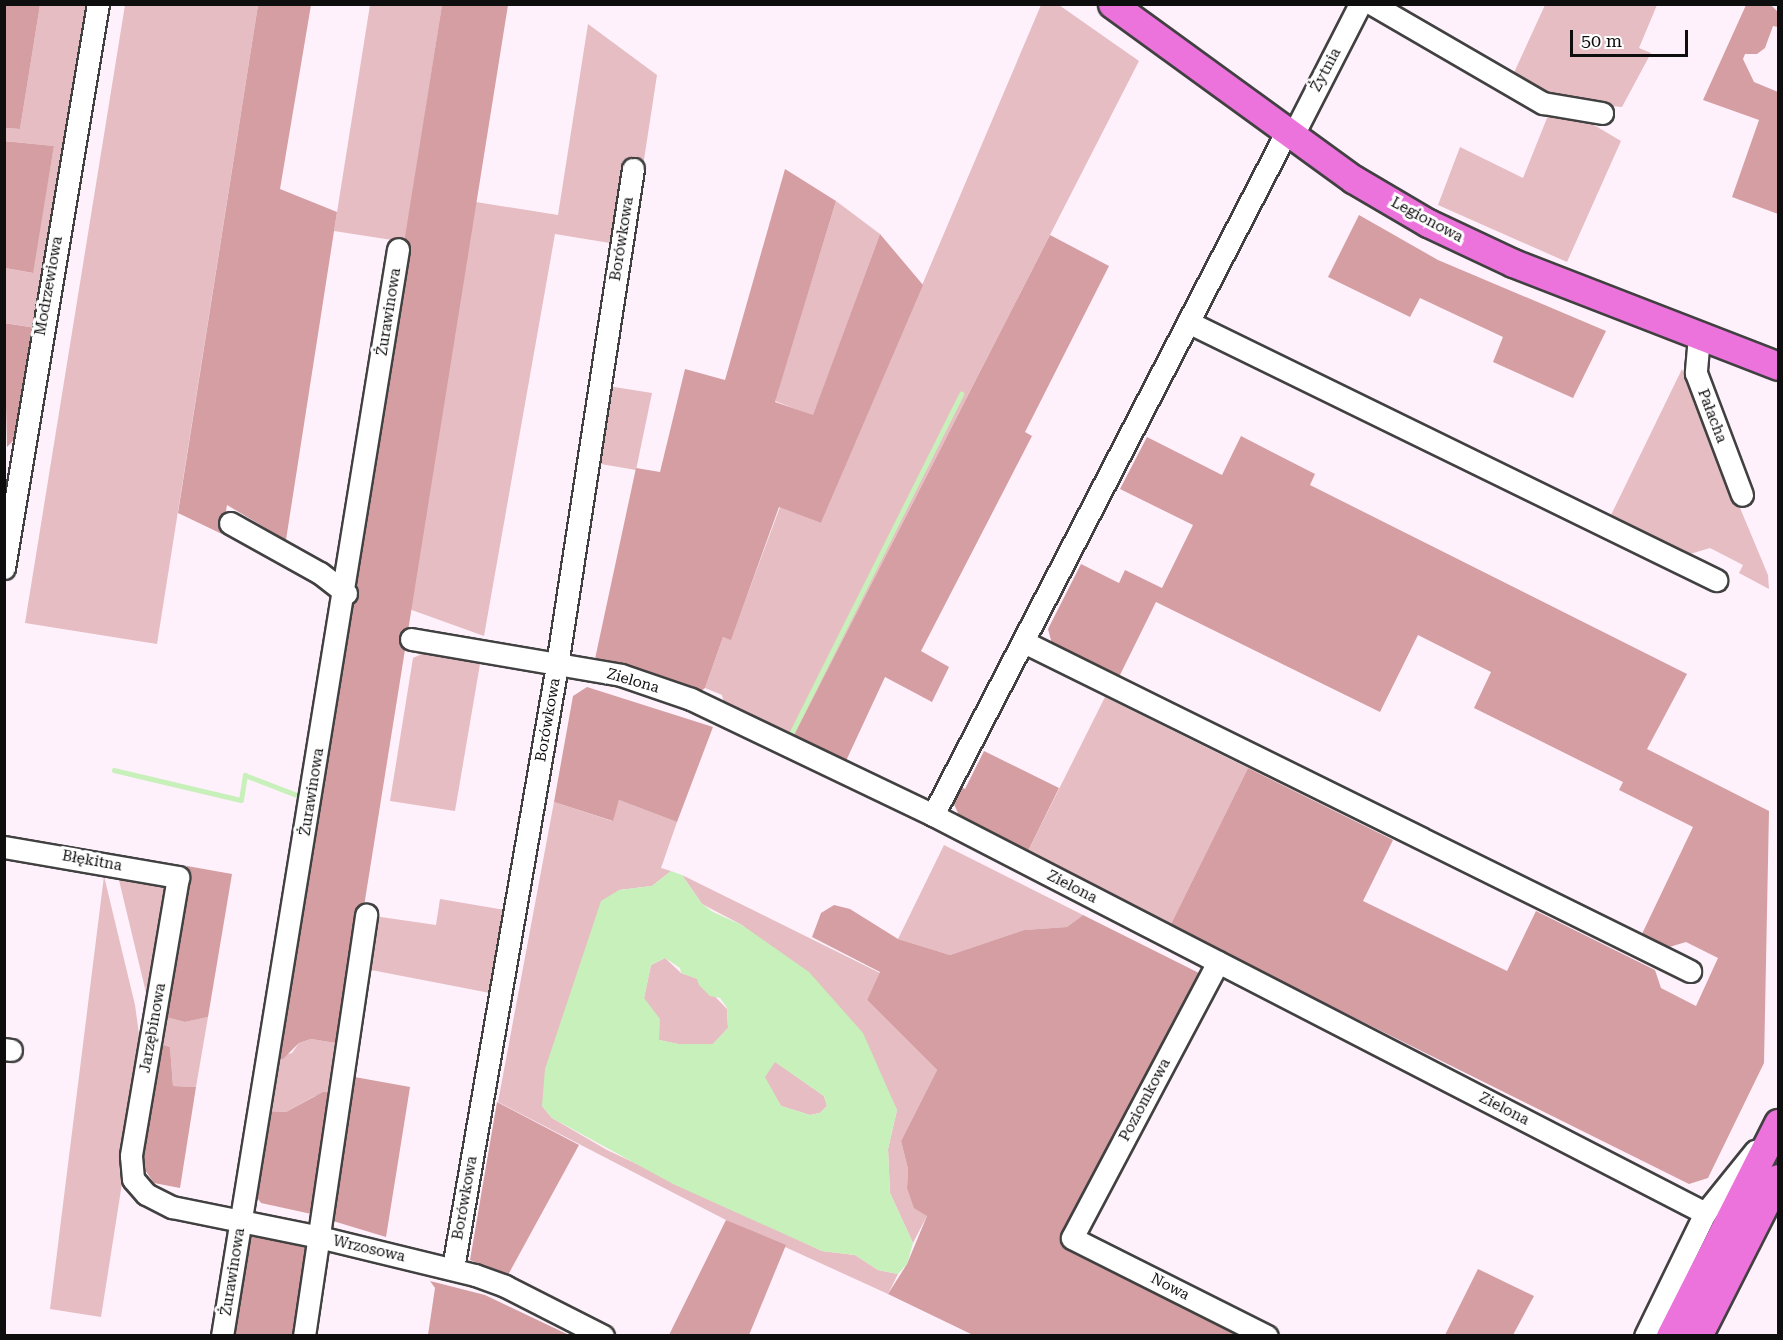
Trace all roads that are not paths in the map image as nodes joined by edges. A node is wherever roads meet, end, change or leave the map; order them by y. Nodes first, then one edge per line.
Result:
1 (98, 4) edge
2 (1112, 4) edge
3 (1360, 4) edge
4 (1372, 4) edge
5 (1602, 112) dead end
6 (1290, 133) junction
7 (633, 169) dead end
8 (398, 249) dead end
9 (1188, 322) junction
10 (1700, 336) junction
11 (1779, 366) edge
12 (12, 463) edge
13 (1742, 495) dead end
14 (230, 524) dead end
15 (4, 568) edge
16 (1716, 580) dead end
17 (346, 593) junction
18 (411, 639) dead end
19 (1024, 642) junction
20 (557, 665) junction
21 (933, 815) junction
22 (4, 847) edge
23 (178, 877) joint
24 (366, 915) dead end
25 (1218, 962) junction
26 (1690, 971) dead end
27 (1779, 1123) edge
28 (1779, 1178) edge
29 (133, 1179) joint
30 (1705, 1212) junction
31 (241, 1222) junction
32 (320, 1237) junction
33 (1072, 1238) joint
34 (453, 1268) junction
35 (222, 1335) edge
36 (304, 1335) edge
37 (603, 1335) edge
38 (1267, 1335) edge
39 (1645, 1335) edge
40 (1670, 1335) edge
41 (1698, 1335) edge

1 - 12 street, Modrzewiowa
2 - 6 main road, Legionowa
3 - 6 street, Żytnia
4 - 5 street
6 - 9 street, Żytnia
6 - 10 main road, Legionowa
7 - 20 street, Borówkowa
8 - 17 street, Żurawinowa
9 - 16 street
9 - 19 street, Żytnia
10 - 11 main road, Legionowa
10 - 13 street, Pałacha
12 - 15 street, Modrzewiowa
14 - 17 street
17 - 31 street, Żurawinowa
18 - 20 street, Zielona
19 - 21 street, Żytnia
19 - 26 street
20 - 21 street, Zielona
20 - 34 street, Borówkowa
21 - 25 street, Zielona
22 - 23 street, Błękitna
23 - 29 street, Jarzębinowa
24 - 32 street
25 - 30 street, Zielona
25 - 33 street, Poziomkowa
27 - 30 street
27 - 40 main road
28 - 41 main road
29 - 31 street, Wrzosowa
30 - 39 street
31 - 32 street, Wrzosowa
31 - 35 street, Żurawinowa
32 - 34 street, Wrzosowa
32 - 36 street
33 - 38 street, Nowa
34 - 37 street, Wrzosowa

